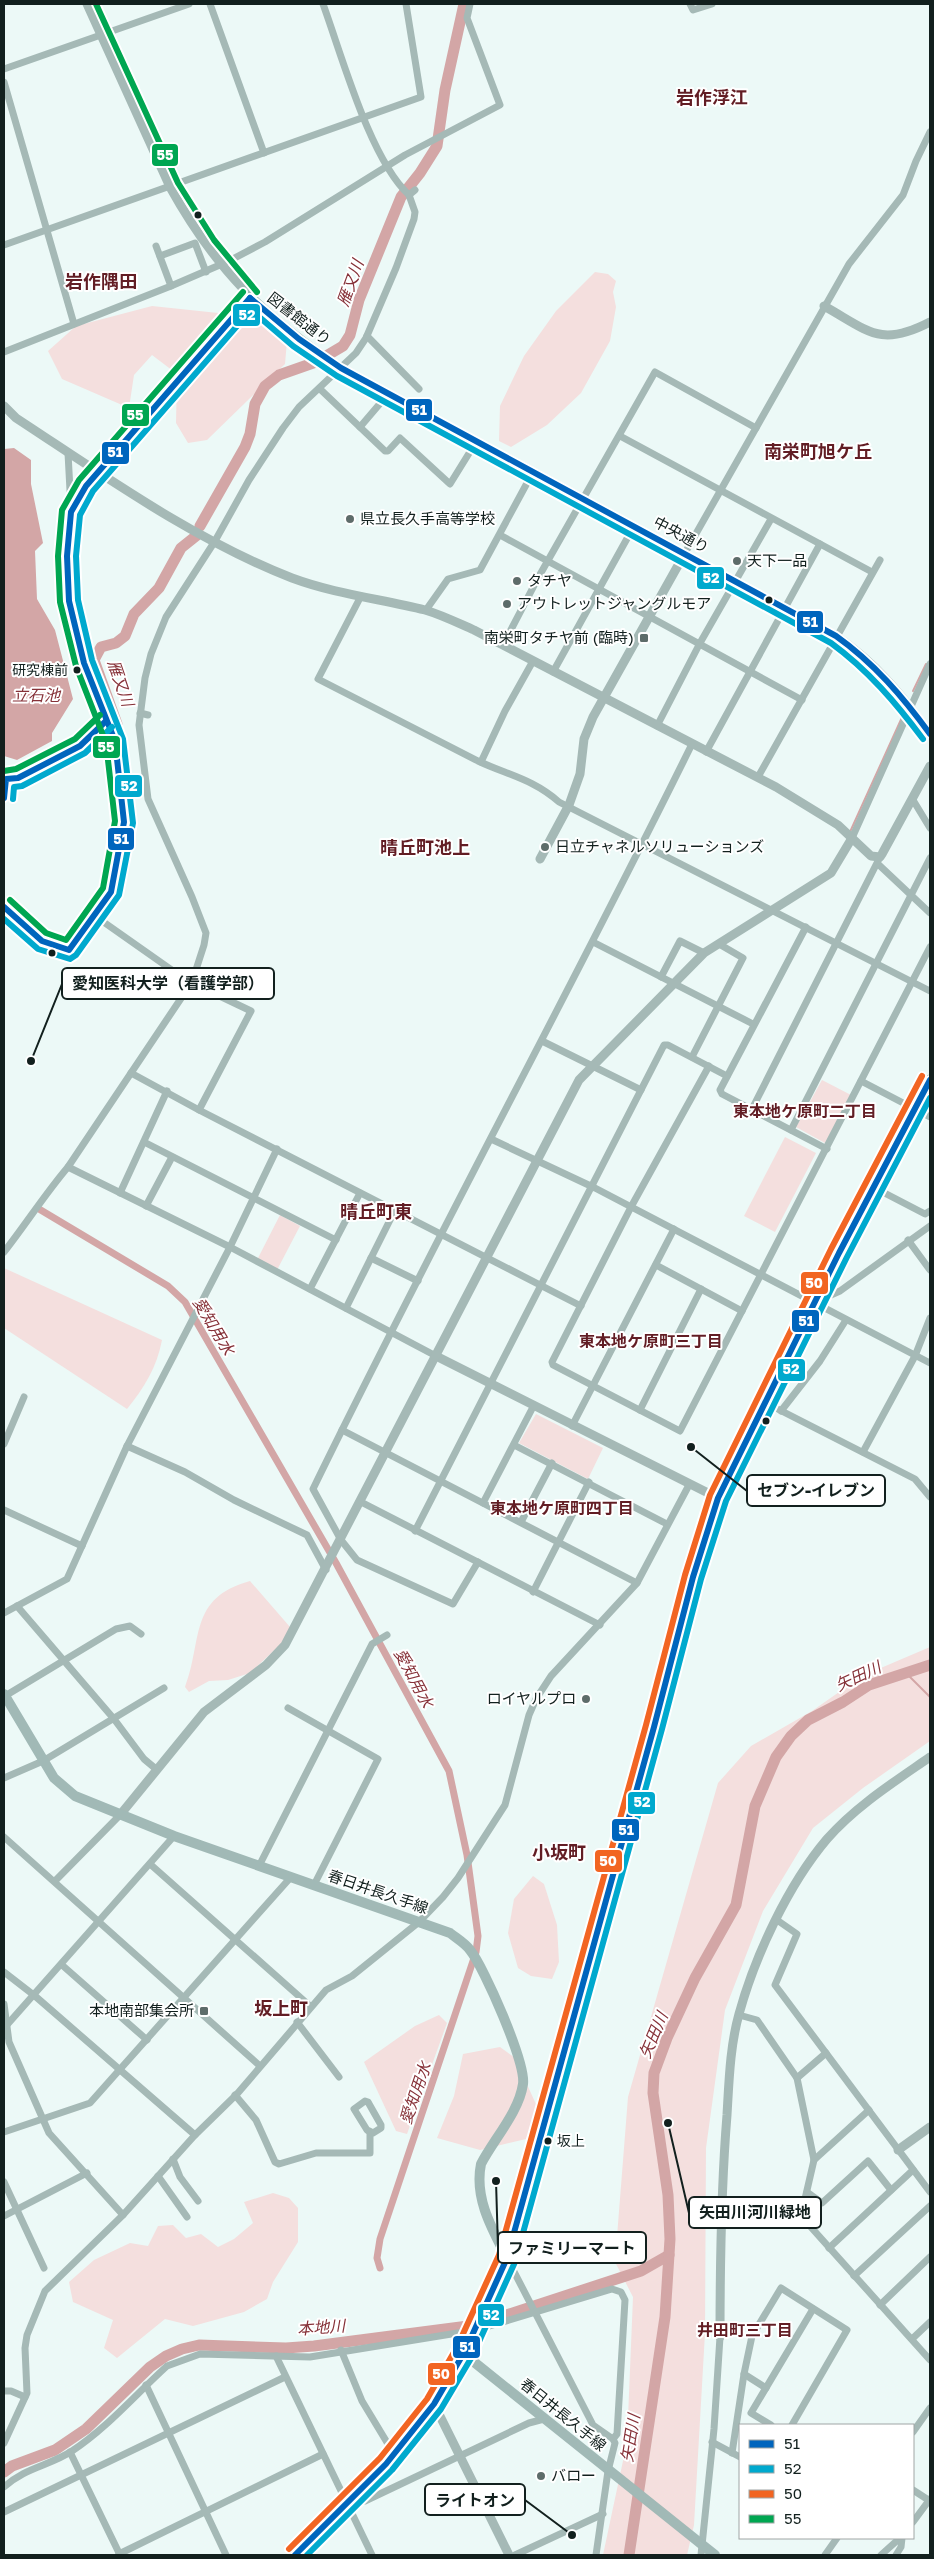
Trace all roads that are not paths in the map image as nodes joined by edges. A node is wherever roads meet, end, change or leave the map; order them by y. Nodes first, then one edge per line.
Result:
1 (86, 4) edge
2 (189, 4) edge
3 (210, 4) edge
4 (323, 4) edge
5 (406, 4) edge
6 (470, 4) edge
7 (690, 4) edge
8 (712, 4) edge
9 (174, 6) edge
10 (100, 35) junction
11 (4, 69) edge
12 (4, 82) edge
13 (365, 117) junction
14 (930, 132) edge
15 (264, 153) junction
16 (387, 166) junction
17 (170, 186) junction
18 (46, 230) junction
19 (4, 245) edge
20 (156, 246) dead end
21 (160, 256) junction
22 (221, 265) junction
23 (206, 272) junction
24 (171, 286) junction
25 (250, 298) junction
26 (824, 306) junction
27 (930, 322) edge
28 (74, 324) junction
29 (367, 336) junction
30 (4, 352) edge
31 (341, 368) junction
32 (320, 389) junction
33 (419, 389) dead end
34 (389, 392) junction
35 (4, 406) edge
36 (360, 426) junction
37 (756, 428) junction
38 (620, 436) junction
39 (476, 442) junction
40 (497, 452) joint
41 (68, 453) junction
42 (533, 472) junction
43 (97, 473) junction
44 (720, 491) junction
45 (584, 500) junction
46 (71, 512) junction
47 (771, 518) junction
48 (634, 526) junction
49 (500, 535) junction
50 (215, 542) junction
51 (820, 544) junction
52 (685, 554) junction
53 (548, 560) junction
54 (880, 560) dead end
55 (872, 572) junction
56 (736, 581) junction
57 (601, 589) junction
58 (361, 596) junction
59 (785, 607) junction
60 (426, 610) junction
61 (650, 616) junction
62 (836, 636) junction
63 (700, 644) junction
64 (503, 645) junction
65 (533, 661) junction
66 (930, 664) edge
67 (553, 672) junction
68 (750, 672) junction
69 (605, 699) junction
70 (802, 700) junction
71 (910, 705) junction
72 (657, 726) junction
73 (930, 734) edge
74 (692, 744) junction
75 (706, 752) junction
76 (481, 762) junction
77 (930, 766) edge
78 (758, 777) junction
79 (4, 778) edge
80 (913, 800) junction
81 (569, 805) junction
82 (930, 828) edge
83 (852, 838) junction
84 (643, 844) junction
85 (930, 858) edge
86 (540, 859) dead end
87 (879, 860) junction
88 (910, 895) junction
89 (773, 910) junction
90 (930, 914) edge
91 (95, 916) dead end
92 (806, 926) junction
93 (593, 942) junction
94 (836, 942) junction
95 (719, 944) junction
96 (930, 947) edge
97 (704, 952) junction
98 (876, 963) junction
99 (661, 977) junction
100 (192, 982) junction
101 (912, 982) junction
102 (675, 984) junction
103 (930, 991) edge
104 (717, 1006) junction
105 (753, 1024) junction
106 (542, 1041) junction
107 (692, 1057) junction
108 (593, 1066) junction
109 (709, 1066) junction
110 (131, 1073) junction
111 (727, 1076) junction
112 (930, 1080) edge
113 (862, 1081) junction
114 (641, 1090) junction
115 (167, 1091) junction
116 (915, 1108) junction
117 (752, 1109) junction
118 (199, 1110) junction
119 (930, 1117) edge
120 (791, 1130) junction
121 (491, 1139) junction
122 (144, 1142) junction
123 (827, 1149) junction
124 (277, 1150) junction
125 (172, 1157) junction
126 (537, 1162) junction
127 (68, 1167) junction
128 (873, 1187) junction
129 (591, 1188) junction
130 (120, 1193) junction
131 (360, 1193) junction
132 (255, 1198) junction
133 (146, 1206) junction
134 (632, 1207) junction
135 (395, 1210) junction
136 (930, 1211) edge
137 (930, 1226) edge
138 (674, 1229) junction
139 (441, 1235) junction
140 (336, 1240) junction
141 (908, 1240) junction
142 (230, 1248) junction
143 (4, 1252) edge
144 (371, 1258) junction
145 (486, 1258) junction
146 (656, 1265) junction
147 (930, 1270) edge
148 (761, 1274) junction
149 (418, 1281) junction
150 (541, 1285) junction
151 (310, 1289) junction
152 (701, 1289) junction
153 (814, 1302) junction
154 (581, 1306) junction
155 (346, 1308) junction
156 (742, 1311) junction
157 (930, 1318) edge
158 (846, 1320) junction
159 (392, 1331) junction
160 (436, 1356) junction
161 (915, 1356) junction
162 (930, 1363) edge
163 (491, 1383) junction
164 (592, 1386) junction
165 (24, 1397) dead end
166 (764, 1402) junction
167 (534, 1405) junction
168 (640, 1410) junction
169 (781, 1410) junction
170 (572, 1426) junction
171 (342, 1430) junction
172 (4, 1444) edge
173 (514, 1444) junction
174 (127, 1446) junction
175 (863, 1452) junction
176 (384, 1453) junction
177 (552, 1463) junction
178 (441, 1482) junction
179 (589, 1482) junction
180 (689, 1485) junction
181 (930, 1497) edge
182 (718, 1498) junction
183 (361, 1502) junction
184 (483, 1502) junction
185 (4, 1510) edge
186 (521, 1522) junction
187 (667, 1524) junction
188 (415, 1531) junction
189 (342, 1540) junction
190 (559, 1543) junction
191 (82, 1546) junction
192 (478, 1562) junction
193 (328, 1567) junction
194 (637, 1583) junction
195 (533, 1592) junction
196 (17, 1606) junction
197 (4, 1613) edge
198 (600, 1625) junction
199 (141, 1634) dead end
200 (387, 1634) dead end
201 (64, 1661) junction
202 (164, 1688) dead end
203 (4, 1695) edge
204 (288, 1708) dead end
205 (114, 1719) junction
206 (328, 1730) junction
207 (930, 1757) edge
208 (43, 1761) junction
209 (156, 1769) junction
210 (4, 1778) edge
211 (120, 1815) junction
212 (174, 1836) junction
213 (4, 1837) edge
214 (150, 1864) junction
215 (259, 1866) junction
216 (291, 1877) junction
217 (55, 1881) junction
218 (314, 1885) junction
219 (777, 1920) junction
220 (99, 1921) junction
221 (419, 1922) junction
222 (236, 1939) junction
223 (62, 1965) junction
224 (4, 1972) edge
225 (35, 1996) junction
226 (184, 1997) junction
227 (4, 2004) edge
228 (310, 2006) junction
229 (739, 2014) junction
230 (296, 2022) junction
231 (6, 2026) junction
232 (147, 2040) junction
233 (6, 2043) edge
234 (826, 2053) junction
235 (260, 2066) junction
236 (121, 2070) junction
237 (339, 2077) dead end
238 (797, 2078) junction
239 (235, 2096) junction
240 (869, 2110) junction
241 (42, 2119) junction
242 (930, 2127) edge
243 (4, 2132) edge
244 (370, 2132) junction
245 (195, 2135) junction
246 (898, 2150) junction
247 (173, 2159) junction
248 (814, 2160) junction
249 (913, 2170) junction
250 (87, 2173) junction
251 (158, 2176) junction
252 (4, 2182) edge
253 (891, 2190) junction
254 (807, 2192) junction
255 (930, 2192) edge
256 (198, 2201) dead end
257 (930, 2206) edge
258 (16, 2209) junction
259 (123, 2215) junction
260 (4, 2216) edge
261 (187, 2217) dead end
262 (829, 2248) junction
263 (930, 2257) edge
264 (507, 2258) junction
265 (44, 2268) dead end
266 (854, 2276) junction
267 (880, 2304) junction
268 (813, 2309) junction
269 (536, 2314) junction
270 (930, 2322) edge
271 (477, 2329) junction
272 (720, 2337) joint
273 (912, 2340) junction
274 (341, 2350) junction
275 (464, 2354) junction
276 (276, 2356) junction
277 (930, 2360) edge
278 (744, 2374) junction
279 (285, 2377) junction
280 (146, 2385) junction
281 (766, 2388) junction
282 (4, 2391) edge
283 (26, 2397) junction
284 (434, 2404) junction
285 (930, 2408) edge
286 (544, 2419) junction
287 (769, 2424) edge
288 (793, 2424) edge
289 (914, 2431) edge
290 (169, 2432) junction
291 (613, 2439) junction
292 (4, 2442) edge
293 (712, 2442) junction
294 (70, 2452) junction
295 (732, 2452) junction
296 (323, 2454) junction
297 (394, 2454) junction
298 (461, 2455) junction
299 (739, 2456) edge
300 (611, 2473) junction
301 (80, 2475) junction
302 (4, 2487) edge
303 (914, 2491) edge
304 (930, 2500) edge
305 (347, 2502) junction
306 (4, 2512) edge
307 (207, 2513) junction
308 (603, 2514) junction
309 (914, 2521) edge
310 (836, 2539) edge
311 (900, 2539) edge
312 (901, 2539) edge
313 (701, 2548) edge
314 (119, 2555) edge
315 (226, 2555) edge
316 (295, 2555) edge
317 (372, 2555) edge
318 (509, 2555) edge
319 (515, 2555) edge
320 (596, 2555) edge
321 (715, 2555) edge
322 (826, 2555) edge
323 (881, 2555) edge
324 (896, 2555) edge

1 - 10 street, 図書館通り
2 - 9 street
3 - 15 street
4 - 13 street
5 - 13 street
6 - 16 street
7 - 8 street
9 - 10 street
10 - 11 street
10 - 17 street, 図書館通り
12 - 18 street
13 - 15 street
13 - 16 street
14 - 26 street
15 - 17 street
16 - 22 street
16 - 29 street
17 - 18 street
17 - 22 street, 図書館通り
18 - 19 street
18 - 28 street
20 - 21 street
21 - 23 street
21 - 24 street
22 - 23 street
22 - 25 street, 図書館通り
23 - 24 street
24 - 28 street
25 - 31 street, 図書館通り
25 - 43 street
26 - 27 street
26 - 37 street
28 - 30 street
29 - 31 street
29 - 33 street
31 - 32 street
31 - 34 street, 図書館通り
32 - 36 street
32 - 50 street
34 - 36 street
34 - 39 street, 図書館通り
35 - 41 street
36 - 39 street
37 - 38 street
37 - 44 street
38 - 44 street
38 - 45 street
39 - 40 street, 図書館通り
40 - 42 street, 中央通り
41 - 43 street
41 - 46 street
42 - 45 street, 中央通り
42 - 49 street
43 - 46 street
43 - 50 street
44 - 47 street
44 - 52 street
45 - 48 street, 中央通り
45 - 53 street
46 - 79 street
47 - 51 street
47 - 56 street
48 - 52 street, 中央通り
48 - 57 street
49 - 53 street
49 - 60 street
50 - 58 street
50 - 100 street
51 - 55 street
51 - 59 street
52 - 56 street, 中央通り
52 - 61 street
53 - 57 street
53 - 64 street
54 - 55 street
55 - 62 street
56 - 59 street, 中央通り
56 - 63 street
57 - 61 street
57 - 67 street
58 - 60 street
58 - 76 street
59 - 62 street, 中央通り
59 - 68 street
60 - 64 street
61 - 63 street
61 - 69 street
62 - 70 street
62 - 71 street, 中央通り
63 - 68 street
63 - 72 street
64 - 65 street
65 - 67 street
65 - 76 street
66 - 71 street
67 - 69 street
68 - 70 street
68 - 75 street
69 - 72 street
69 - 81 street
70 - 78 street
71 - 73 street, 中央通り
71 - 83 street
72 - 74 street
74 - 75 street
74 - 84 street
75 - 78 street
76 - 81 street
77 - 80 street
78 - 83 street
80 - 82 street
80 - 87 street
81 - 84 street
81 - 86 street
83 - 87 street
83 - 89 street
84 - 89 street
84 - 93 street
85 - 88 street
87 - 88 street
87 - 94 street
88 - 90 street
88 - 98 street
89 - 92 street
89 - 95 street
91 - 100 street
92 - 94 street
92 - 105 street
93 - 99 street
93 - 106 street
94 - 98 street
94 - 117 street
95 - 97 street
95 - 104 street
96 - 101 street
97 - 99 street
97 - 102 street
98 - 101 street
98 - 120 street
99 - 102 street
100 - 110 street
100 - 118 street
101 - 103 street
101 - 113 street
102 - 104 street
102 - 108 street
104 - 105 street
104 - 107 street
105 - 111 street
106 - 108 street
106 - 121 street
107 - 109 street
107 - 114 street
108 - 114 street
108 - 126 street
109 - 111 street
109 - 134 street
110 - 115 street
110 - 127 street
111 - 117 street
112 - 116 highway
113 - 116 street
113 - 123 street
114 - 129 street
115 - 118 street
115 - 122 street
116 - 119 street
116 - 128 highway
117 - 120 street
118 - 124 street
120 - 123 street
121 - 126 street
121 - 139 street
122 - 125 street
122 - 130 street
123 - 148 street
124 - 131 street
124 - 132 street
125 - 132 street
125 - 133 street
126 - 129 street
126 - 145 street
127 - 130 street
127 - 143 street
128 - 136 street
128 - 153 highway
129 - 134 street
129 - 150 street
130 - 133 street
131 - 135 street
131 - 140 street
132 - 140 street
132 - 142 street
133 - 142 street
134 - 138 street
134 - 154 street
135 - 139 street
135 - 144 street
137 - 141 street
138 - 146 street
138 - 148 street
139 - 145 street
139 - 149 street
140 - 151 street
141 - 147 street
141 - 153 street
142 - 151 street
142 - 174 street
144 - 149 street
144 - 155 street
145 - 150 street
145 - 160 street
146 - 152 street
146 - 164 street
148 - 153 street
148 - 156 street
149 - 159 street
150 - 154 street
150 - 163 street
151 - 155 street
152 - 156 street
152 - 168 street
153 - 158 street
153 - 166 highway
154 - 164 street
155 - 159 street
156 - 168 street
157 - 161 street
158 - 161 street
158 - 169 street
159 - 160 street
159 - 171 street
160 - 163 street
160 - 176 street
161 - 162 street
161 - 175 street
163 - 167 street
163 - 178 street
164 - 168 street
164 - 170 street
165 - 172 street
166 - 169 street
166 - 182 highway
167 - 170 street
167 - 173 street
169 - 175 street
170 - 180 street
171 - 176 street
171 - 189 street
173 - 177 street
173 - 184 street
174 - 191 street
174 - 193 street
175 - 181 street
176 - 178 street
176 - 183 street
177 - 179 street
177 - 186 street
178 - 184 street
178 - 188 street
179 - 187 street
179 - 190 street
180 - 182 street
180 - 187 street
182 - 264 highway
183 - 188 street
183 - 189 street
184 - 186 street
185 - 191 street
186 - 190 street
187 - 194 street
188 - 192 street
189 - 192 street
189 - 193 street
190 - 194 street
190 - 195 street
191 - 196 street
192 - 195 street
193 - 209 street
194 - 198 street
195 - 198 street
196 - 197 street
196 - 201 street
198 - 221 street
199 - 201 street
200 - 206 street
201 - 203 street
201 - 205 street
202 - 205 street
203 - 208 main road, 春日井長久手線
204 - 206 street
205 - 208 street
205 - 209 street
206 - 215 street
206 - 218 street
207 - 219 street
208 - 210 street
208 - 211 main road, 春日井長久手線
209 - 211 street
211 - 212 main road, 春日井長久手線
211 - 217 street
212 - 214 street
212 - 215 main road, 春日井長久手線
213 - 217 street
214 - 220 street
214 - 222 street
215 - 216 main road, 春日井長久手線
216 - 218 main road, 春日井長久手線
216 - 222 street
217 - 220 street
218 - 221 main road, 春日井長久手線
219 - 229 street
219 - 234 street
220 - 223 street
220 - 226 street
221 - 228 street
221 - 264 main road, 春日井長久手線
222 - 226 street
222 - 228 street
223 - 225 street
223 - 232 street
224 - 225 street
225 - 231 street
225 - 236 street
226 - 232 street
226 - 235 street
227 - 231 street
228 - 230 street
229 - 238 street
229 - 272 street
230 - 235 street
230 - 237 street
231 - 233 street
232 - 236 street
233 - 241 street
234 - 238 street
234 - 240 street
235 - 239 street
236 - 241 street
236 - 245 street
238 - 248 street
239 - 244 street
239 - 245 street
240 - 246 street
240 - 248 street
241 - 243 street
241 - 250 street
242 - 246 street
244 - 244 street
245 - 247 street
246 - 249 street
247 - 251 street
247 - 256 street
248 - 254 street
249 - 253 street
249 - 255 street
250 - 258 street
250 - 259 street
251 - 259 street
251 - 261 street
252 - 258 street
253 - 254 street
253 - 262 street
254 - 262 street
257 - 266 street
258 - 260 street
258 - 265 street
259 - 283 street
262 - 266 street
263 - 267 street
264 - 269 street
264 - 271 highway
266 - 267 street
267 - 273 street
268 - 278 street
268 - 281 street
268 - 288 street
269 - 271 street
269 - 291 street
269 - 291 street
270 - 273 street
271 - 274 street
271 - 275 highway
272 - 293 street
273 - 277 street
274 - 276 street
274 - 297 street
275 - 284 highway
275 - 286 main road, 春日井長久手線
276 - 279 street
276 - 280 street
278 - 281 street
278 - 295 street
279 - 290 street
279 - 296 street
280 - 290 street
280 - 294 street
281 - 287 street
282 - 283 street
283 - 292 street
284 - 297 highway
284 - 298 street
285 - 289 street
286 - 298 street
286 - 300 main road, 春日井長久手線
290 - 301 street
290 - 307 street
291 - 300 street
293 - 295 street
293 - 313 street
294 - 301 street
294 - 302 street
295 - 299 street
296 - 305 street
296 - 307 street
297 - 305 highway
298 - 305 street
298 - 318 street
300 - 308 street
300 - 313 main road, 春日井長久手線
301 - 306 street
301 - 314 street
303 - 304 street
304 - 309 street
305 - 316 highway
305 - 317 street
307 - 314 street
307 - 315 street
308 - 319 street
308 - 320 street
310 - 322 street
311 - 323 street
312 - 324 street
313 - 321 main road, 春日井長久手線

